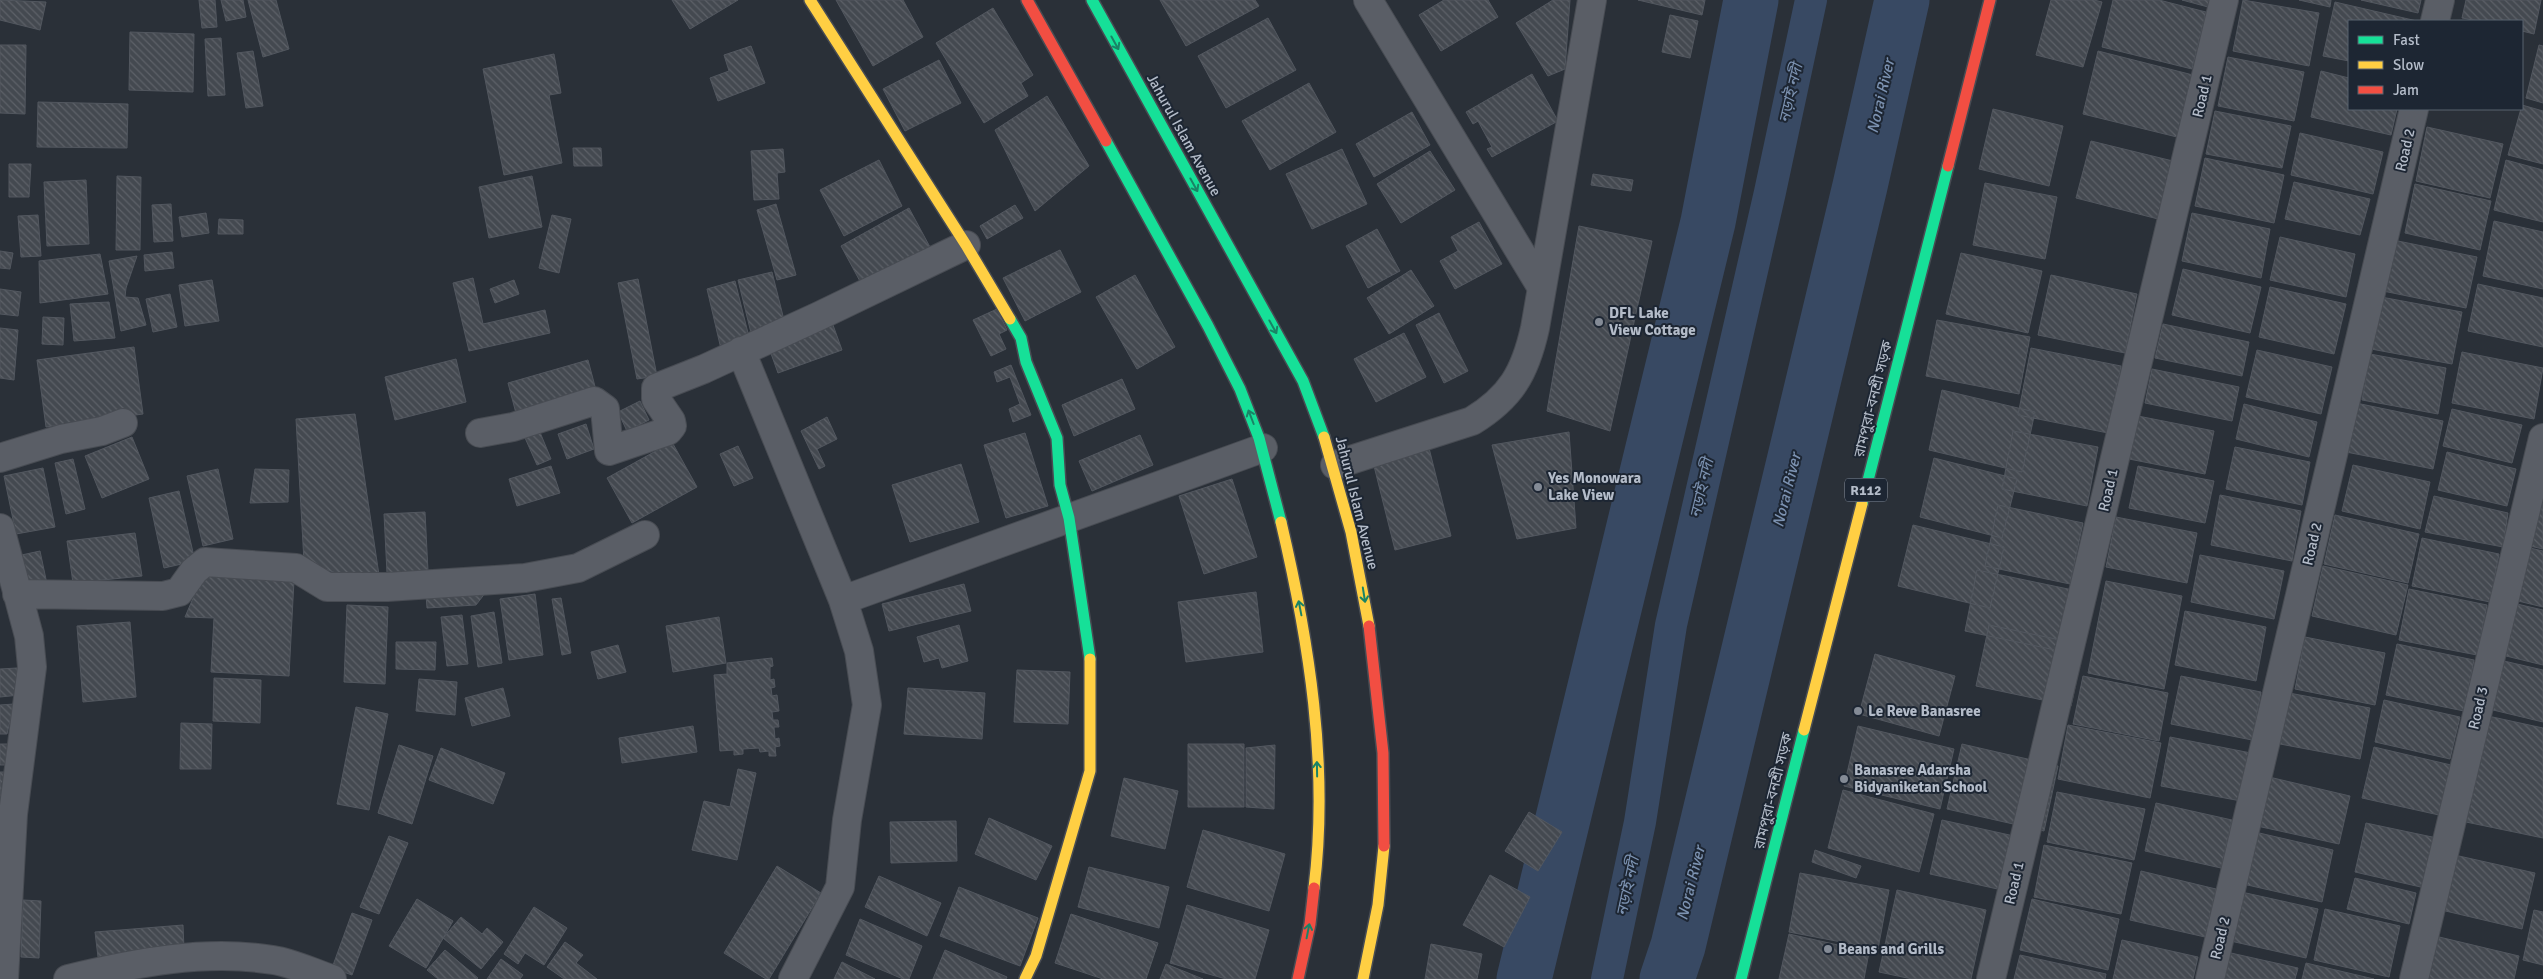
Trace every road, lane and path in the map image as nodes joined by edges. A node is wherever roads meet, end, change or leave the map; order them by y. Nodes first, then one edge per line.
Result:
1 (810, 0) edge
2 (1027, 0) edge
3 (1092, 0) edge
4 (1368, 0) edge
5 (1592, 0) edge
6 (1990, 0) edge
7 (2224, 0) edge
8 (2440, 0) edge
9 (2435, 20) edge
10 (2414, 110) edge
11 (966, 245) junction
12 (1542, 288) junction
13 (741, 351) junction
14 (122, 423) dead end
15 (480, 433) dead end
16 (2543, 438) edge
17 (1263, 448) junction
18 (0, 458) edge
19 (1335, 465) junction
20 (1069, 518) junction
21 (0, 528) edge
22 (645, 535) dead end
23 (17, 594) junction
24 (843, 600) junction
25 (4, 979) edge
26 (68, 979) edge
27 (332, 979) edge
28 (793, 979) edge
29 (1025, 979) edge
30 (1298, 979) edge
31 (1363, 979) edge
32 (1741, 979) edge
33 (1991, 979) edge
34 (2210, 979) edge
35 (2414, 979) edge

1 - 11 street
17 -> 2 street
3 -> 19 street, Jahurul Islam Avenue
4 - 12 street
5 - 12 street
6 - 32 street, রামপুরা-বনশ্রী সড়ক / R112
7 - 33 street, Road 1
8 - 9 street
10 - 34 street, Road 2
11 - 13 street
11 - 20 street
12 - 19 street
13 - 15 street
13 - 24 street
14 - 18 street
16 - 35 street, Road 3
17 - 20 street
30 -> 17 street
19 -> 31 street, Jahurul Islam Avenue
20 - 24 street
20 - 29 street
21 - 23 street
22 - 23 street
23 - 25 street
24 - 28 street
26 - 27 street

